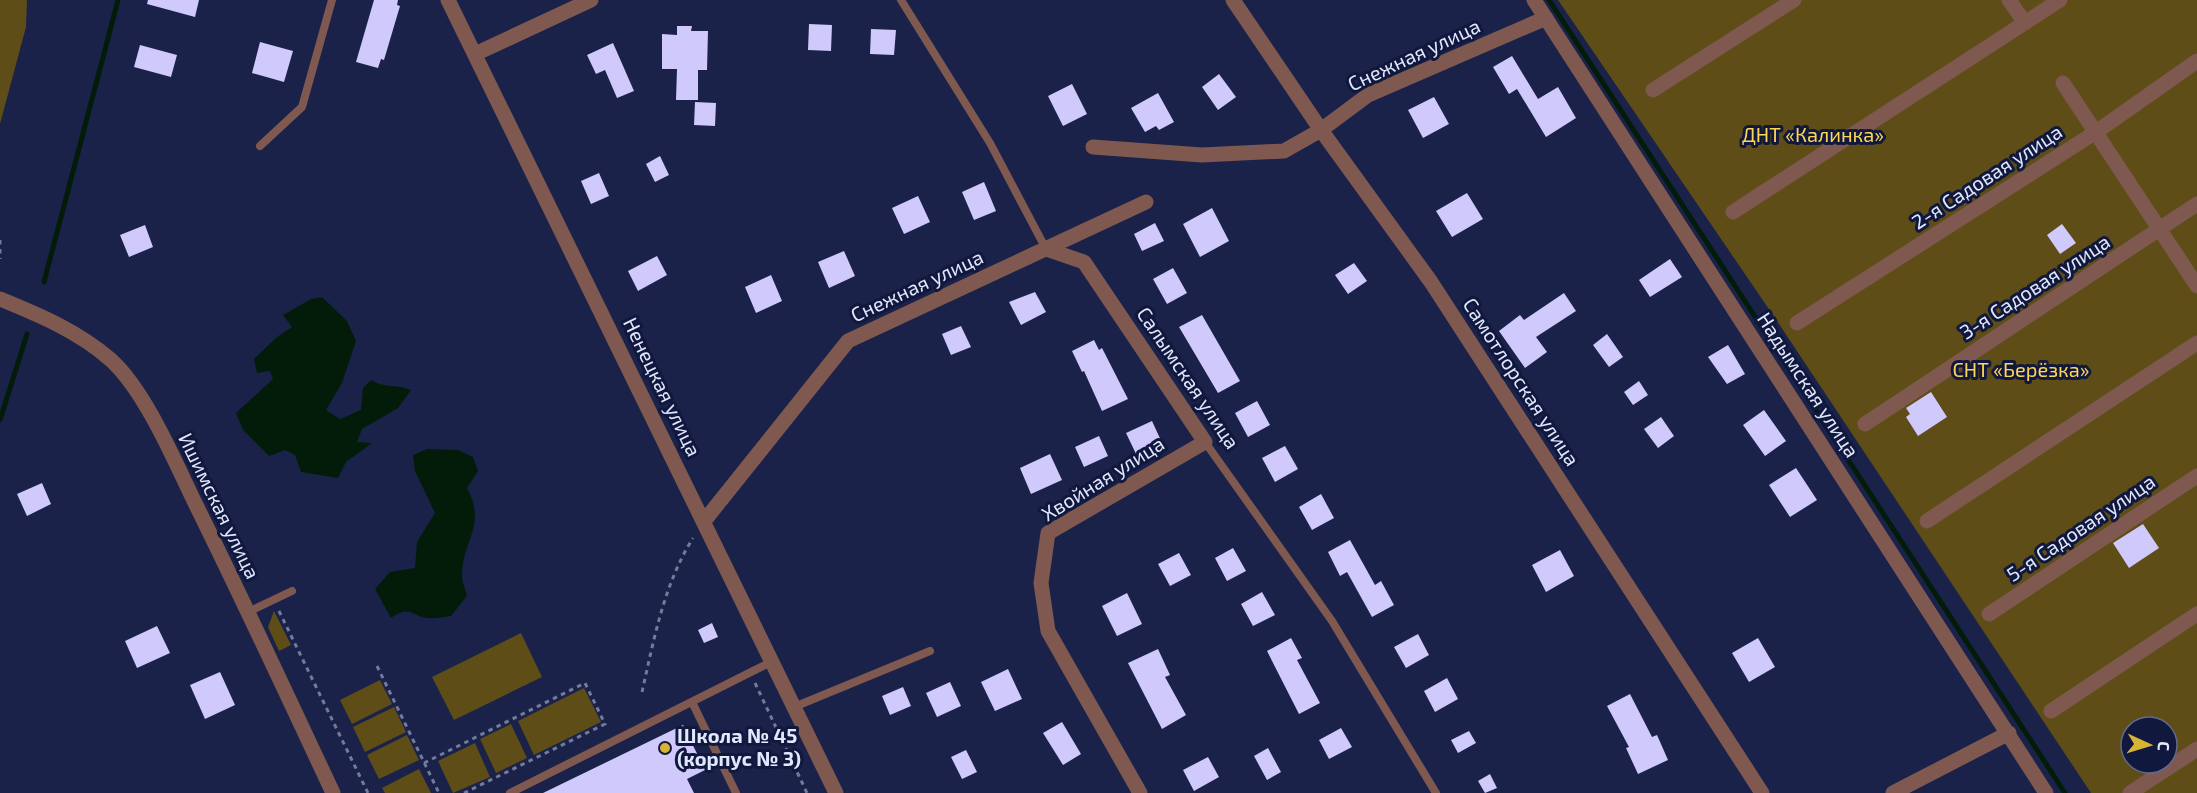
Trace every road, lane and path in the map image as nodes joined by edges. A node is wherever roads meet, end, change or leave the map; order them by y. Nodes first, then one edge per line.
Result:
1 (332, 0) edge
2 (448, 0) edge
3 (591, 0) edge
4 (901, 0) edge
5 (1233, 0) edge
6 (1534, 0) edge
7 (1794, 0) edge
8 (2009, 0) edge
9 (2060, 0) edge
10 (1546, 18) junction
11 (2025, 23) junction
12 (475, 54) junction
13 (2197, 61) edge
14 (2063, 83) dead end
15 (1653, 90) dead end
16 (1321, 130) junction
17 (2096, 132) junction
18 (260, 146) dead end
19 (1093, 147) dead end
20 (1146, 202) dead end
21 (2197, 204) edge
22 (1733, 212) dead end
23 (2160, 229) junction
24 (0, 240) edge
25 (1046, 249) junction
26 (0, 259) edge
27 (2197, 286) edge
28 (0, 298) edge
29 (1797, 323) dead end
30 (2197, 343) edge
31 (1865, 424) dead end
32 (1205, 442) junction
33 (2197, 476) edge
34 (705, 520) junction
35 (1927, 521) dead end
36 (292, 591) dead end
37 (274, 601) junction
38 (249, 612) junction
39 (1989, 614) dead end
40 (2197, 614) edge
41 (930, 651) dead end
42 (771, 662) junction
43 (377, 666) dead end
44 (750, 673) junction
45 (642, 692) dead end
46 (692, 702) junction
47 (794, 707) junction
48 (2051, 711) dead end
49 (2009, 733) junction
50 (2197, 749) edge
51 (424, 763) junction
52 (333, 793) edge
53 (368, 793) edge
54 (439, 793) edge
55 (464, 793) edge
56 (510, 793) edge
57 (736, 793) edge
58 (807, 793) edge
59 (836, 793) edge
60 (1140, 793) edge
61 (1436, 793) edge
62 (1762, 793) edge
63 (1893, 793) edge
64 (2046, 793) edge
65 (2130, 793) edge

1 - 18 lane
2 - 12 street, Ненецкая улица
3 - 12 street
4 - 25 lane
5 - 16 street, Самотлорская улица
6 - 10 street, Надымская улица
7 - 15 street
8 - 11 street
9 - 11 street
10 - 16 street, Снежная улица
10 - 49 street, Надымская улица
11 - 22 street
12 - 34 street, Ненецкая улица
13 - 17 street, 2-я Садовая улица
14 - 17 street
16 - 19 street, Снежная улица
16 - 62 street, Самотлорская улица
17 - 23 street
17 - 29 street, 2-я Садовая улица
20 - 25 street, Снежная улица
21 - 23 street, 3-я Садовая улица
23 - 27 street
23 - 31 street, 3-я Садовая улица
24 - 26 path
25 - 32 street, Салымская улица
25 - 34 street, Снежная улица
28 - 38 street, Ишимская улица
30 - 35 street
32 - 60 street, Хвойная улица
32 - 61 lane, Салымская улица
33 - 39 street, 5-я Садовая улица
34 - 42 street, Ненецкая улица
34 - 45 path
36 - 37 lane
37 - 38 lane
37 - 53 path
38 - 52 street, Ишимская улица
40 - 48 street
41 - 47 lane
42 - 44 lane
42 - 47 street, Ненецкая улица
43 - 51 path
44 - 46 lane
44 - 58 path
46 - 56 lane
46 - 57 lane
47 - 59 street, Ненецкая улица
49 - 63 street
49 - 64 street, Надымская улица
50 - 65 street
51 - 54 path
51 - 55 path

